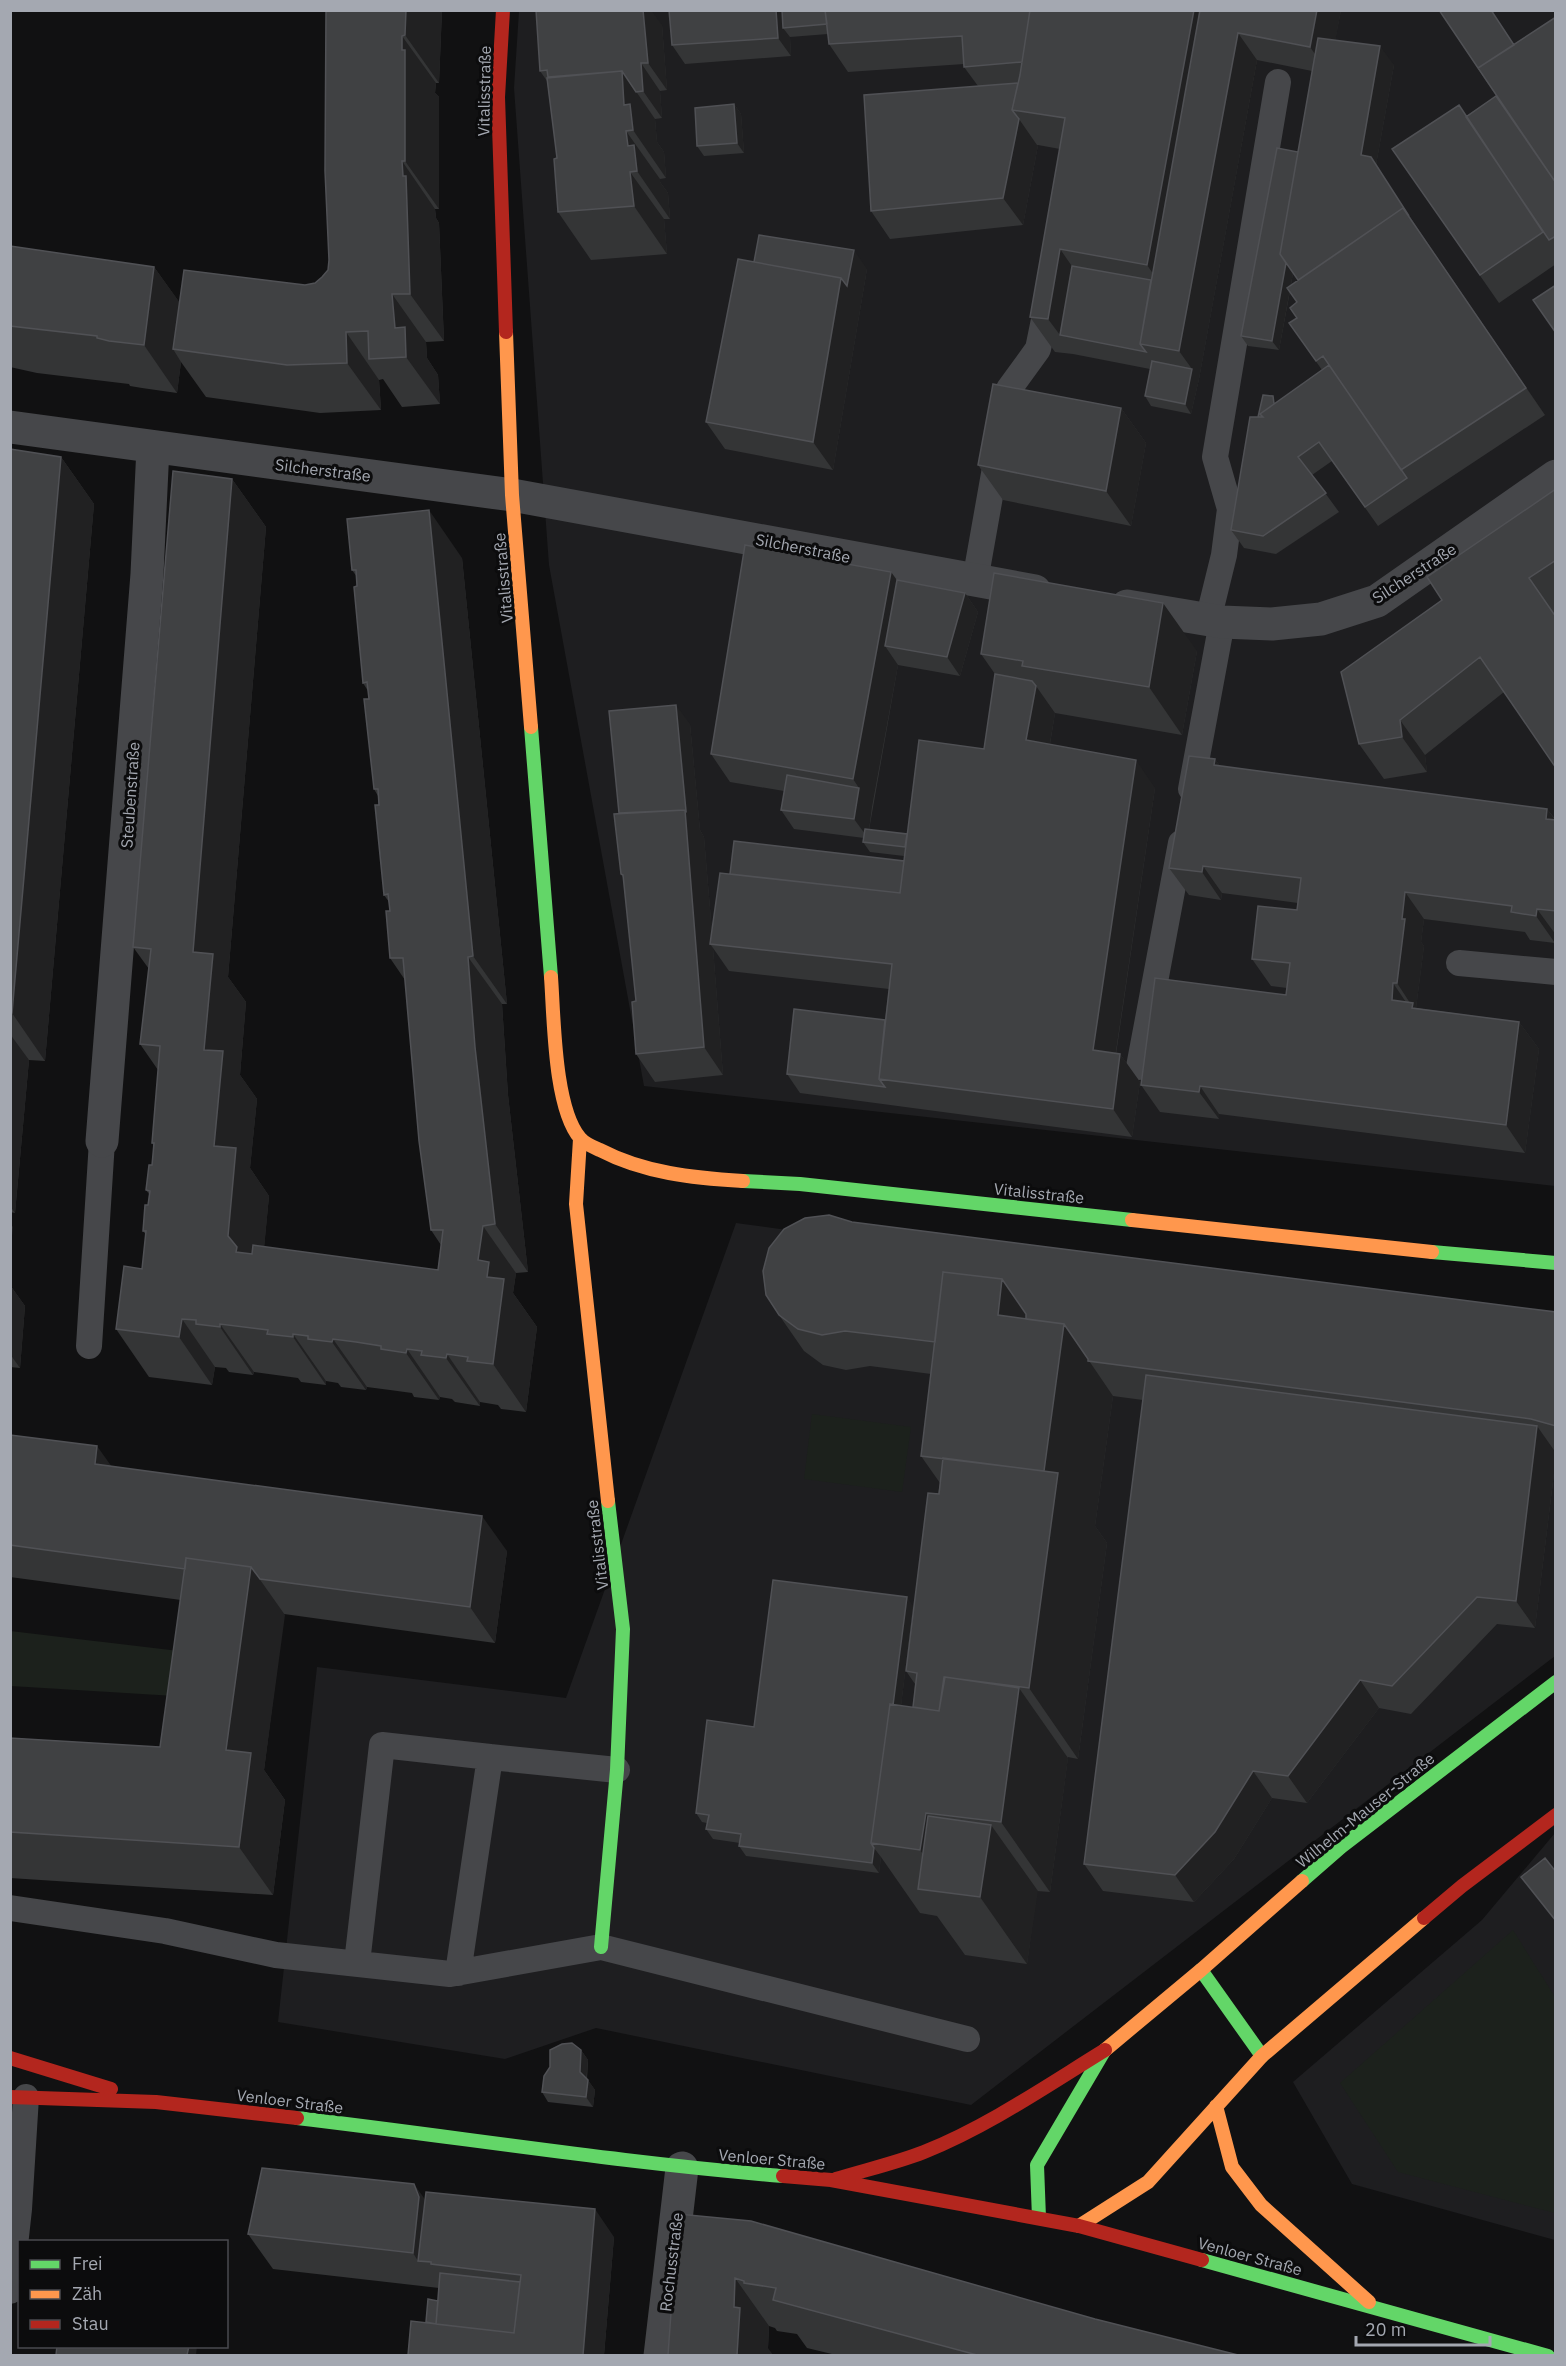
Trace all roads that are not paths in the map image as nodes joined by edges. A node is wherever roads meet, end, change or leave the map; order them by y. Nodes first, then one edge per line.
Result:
1 (503, 10) edge
2 (1278, 82) dead end
3 (1053, 280) edge
4 (10, 427) edge
5 (153, 447) junction
6 (1556, 476) edge
7 (512, 495) junction
8 (975, 581) junction
9 (1068, 596) edge
10 (1103, 602) edge
11 (1215, 621) junction
12 (1459, 963) dead end
13 (1556, 972) edge
14 (1139, 1067) dead end
15 (580, 1139) junction
16 (102, 1142) joint
17 (1502, 1259) junction
18 (1556, 1263) edge
19 (1545, 1275) dead end
20 (89, 1346) dead end
21 (1556, 1682) edge
22 (490, 1757) junction
23 (617, 1770) junction
24 (1556, 1815) edge
25 (10, 1908) edge
26 (601, 1947) junction
27 (357, 1963) junction
28 (1201, 1970) junction
29 (458, 1973) junction
30 (967, 2039) dead end
31 (1106, 2049) junction
32 (1262, 2056) junction
33 (10, 2058) edge
34 (18, 2097) edge
35 (156, 2102) junction
36 (1216, 2106) junction
37 (682, 2168) junction
38 (831, 2180) junction
39 (1039, 2218) junction
40 (1079, 2226) junction
41 (10, 2291) edge
42 (1374, 2307) junction
43 (660, 2355) edge
44 (1548, 2355) edge

1 - 7 street, Vitalisstraße
2 - 11 lane
3 - 8 lane
4 - 5 street, Silcherstraße
5 - 7 street, Silcherstraße
5 - 16 street, Steubenstraße
6 - 11 street, Silcherstraße
7 - 8 street, Silcherstraße
7 - 15 street, Vitalisstraße
8 - 9 street, Silcherstraße
10 - 11 street, Silcherstraße
11 - 14 lane
12 - 13 lane
15 - 17 street, Vitalisstraße
15 - 23 street, Vitalisstraße
16 - 20 lane
17 - 18 street, Vitalisstraße
17 - 19 street, Vitalisstraße
21 - 28 street, Wilhelm-Mauser-Straße
22 - 23 lane
22 - 27 lane
22 - 29 lane
23 - 26 street, Vitalisstraße
24 - 32 street
25 - 27 lane
26 - 29 lane
26 - 30 lane
27 - 29 lane
28 - 31 street, Wilhelm-Mauser-Straße
28 - 32 street
31 - 38 street, Wilhelm-Mauser-Straße
31 - 39 street, Wilhelm-Mauser-Straße
32 - 36 street
33 - 35 street, Venloer Straße
34 - 35 street, Venloer Straße
34 - 41 lane
35 - 37 street, Venloer Straße
36 - 40 street
36 - 42 street, Venloer Straße
37 - 38 street, Venloer Straße
37 - 43 street, Rochusstraße
38 - 39 street, Venloer Straße
39 - 40 street, Venloer Straße
40 - 42 street, Venloer Straße
42 - 44 street, Venloer Straße

